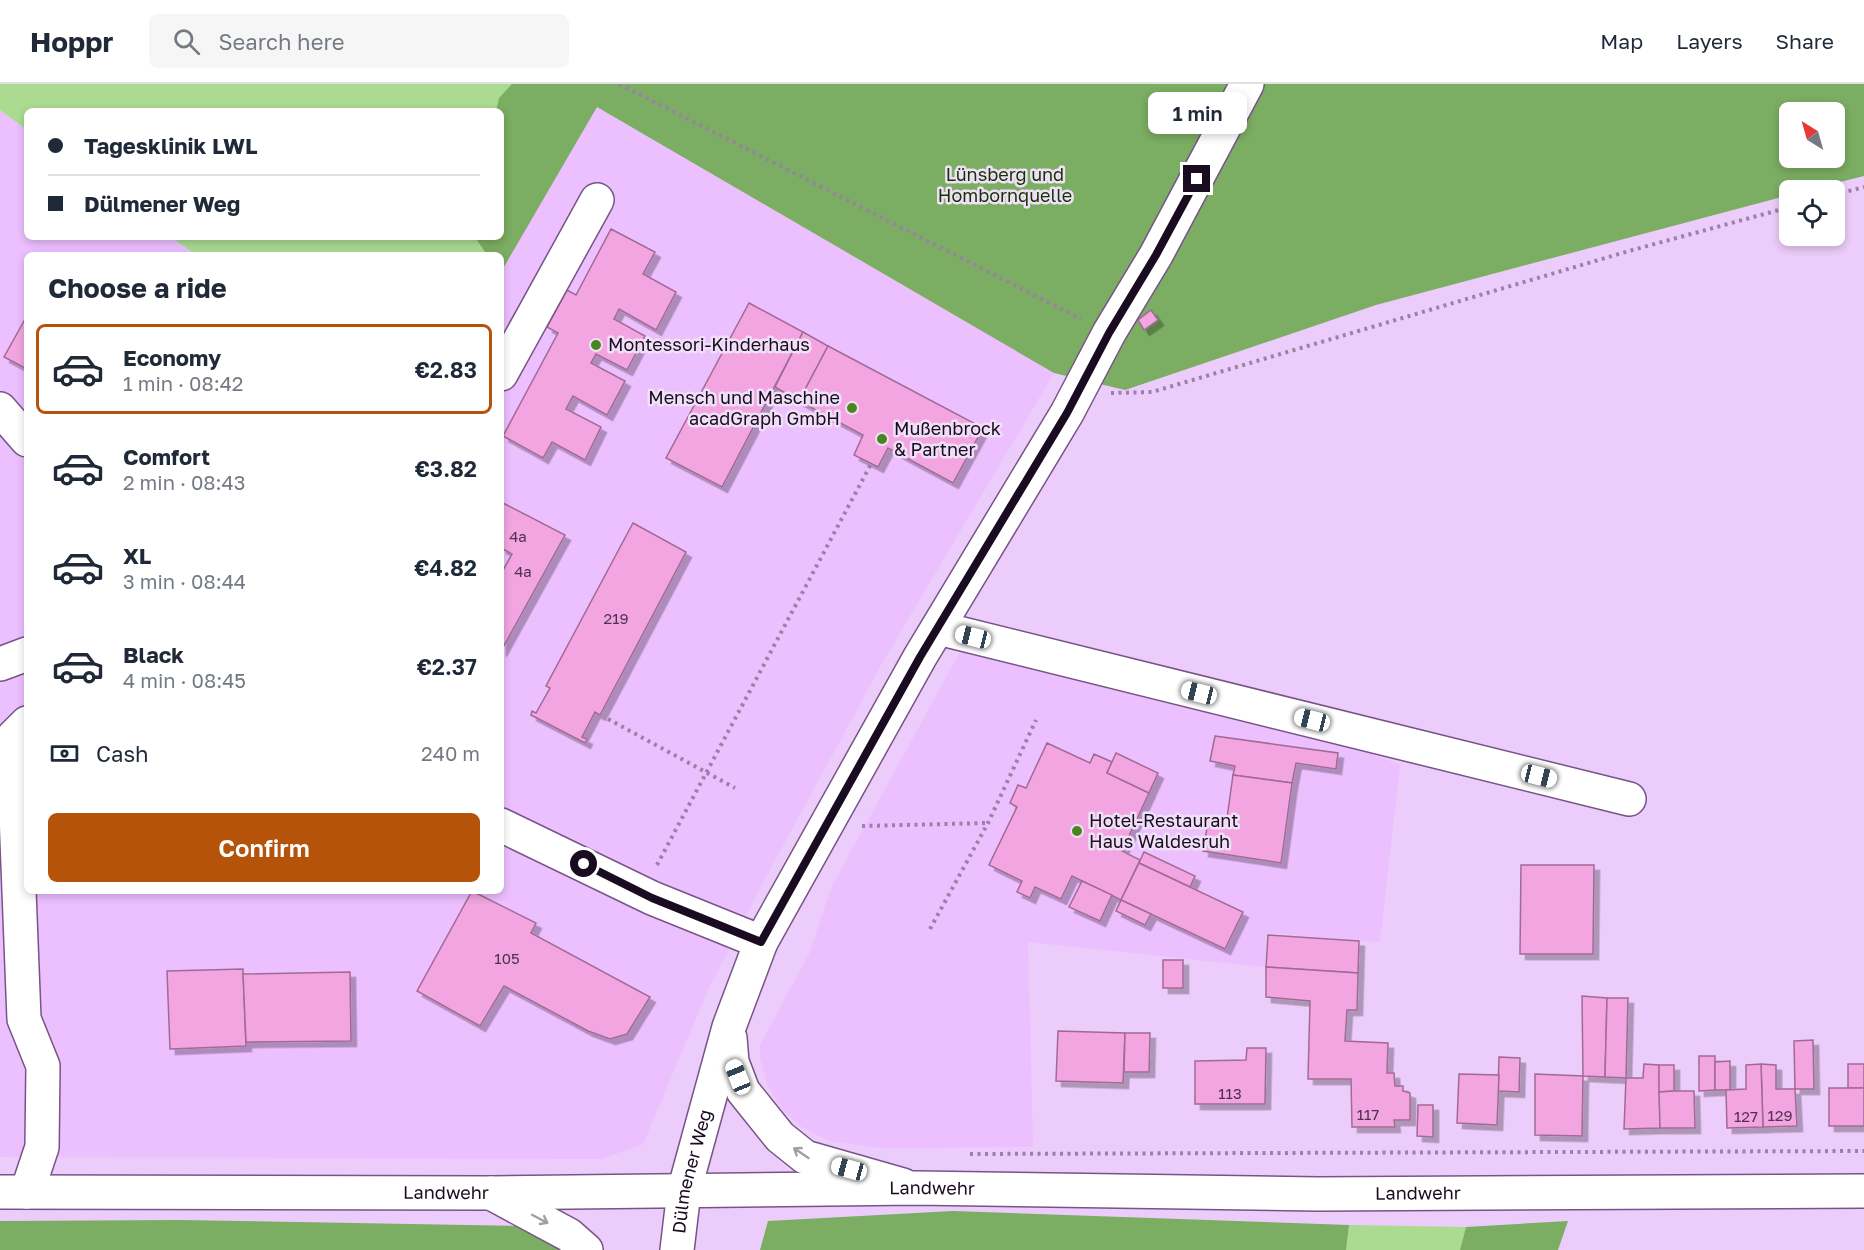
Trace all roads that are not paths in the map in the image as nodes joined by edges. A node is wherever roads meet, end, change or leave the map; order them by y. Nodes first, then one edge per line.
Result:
1 (1247, 84) edge
2 (597, 200) dead end
3 (504, 369) edge
4 (938, 628) junction
5 (24, 655) edge
6 (0, 664) edge
7 (24, 726) edge
8 (1629, 799) dead end
9 (504, 826) edge
10 (761, 942) junction
11 (729, 1027) junction
12 (916, 1188) junction
13 (684, 1191) junction
14 (1864, 1191) edge
15 (13, 1192) edge
16 (491, 1193) junction
17 (586, 1250) edge
18 (677, 1250) edge

1 - 4 street, Dülmener Weg
2 - 3 street
4 - 8 street
4 - 10 street, Dülmener Weg
5 - 6 street
7 - 15 street
9 - 10 street
10 - 11 street, Dülmener Weg
12 -> 11 street, Dülmener Weg
11 - 13 street, Dülmener Weg
12 - 13 street, Landwehr
12 - 14 street, Landwehr
13 - 16 street, Landwehr
13 - 18 street, Dülmener Weg
15 - 16 street, Landwehr
16 -> 17 street

